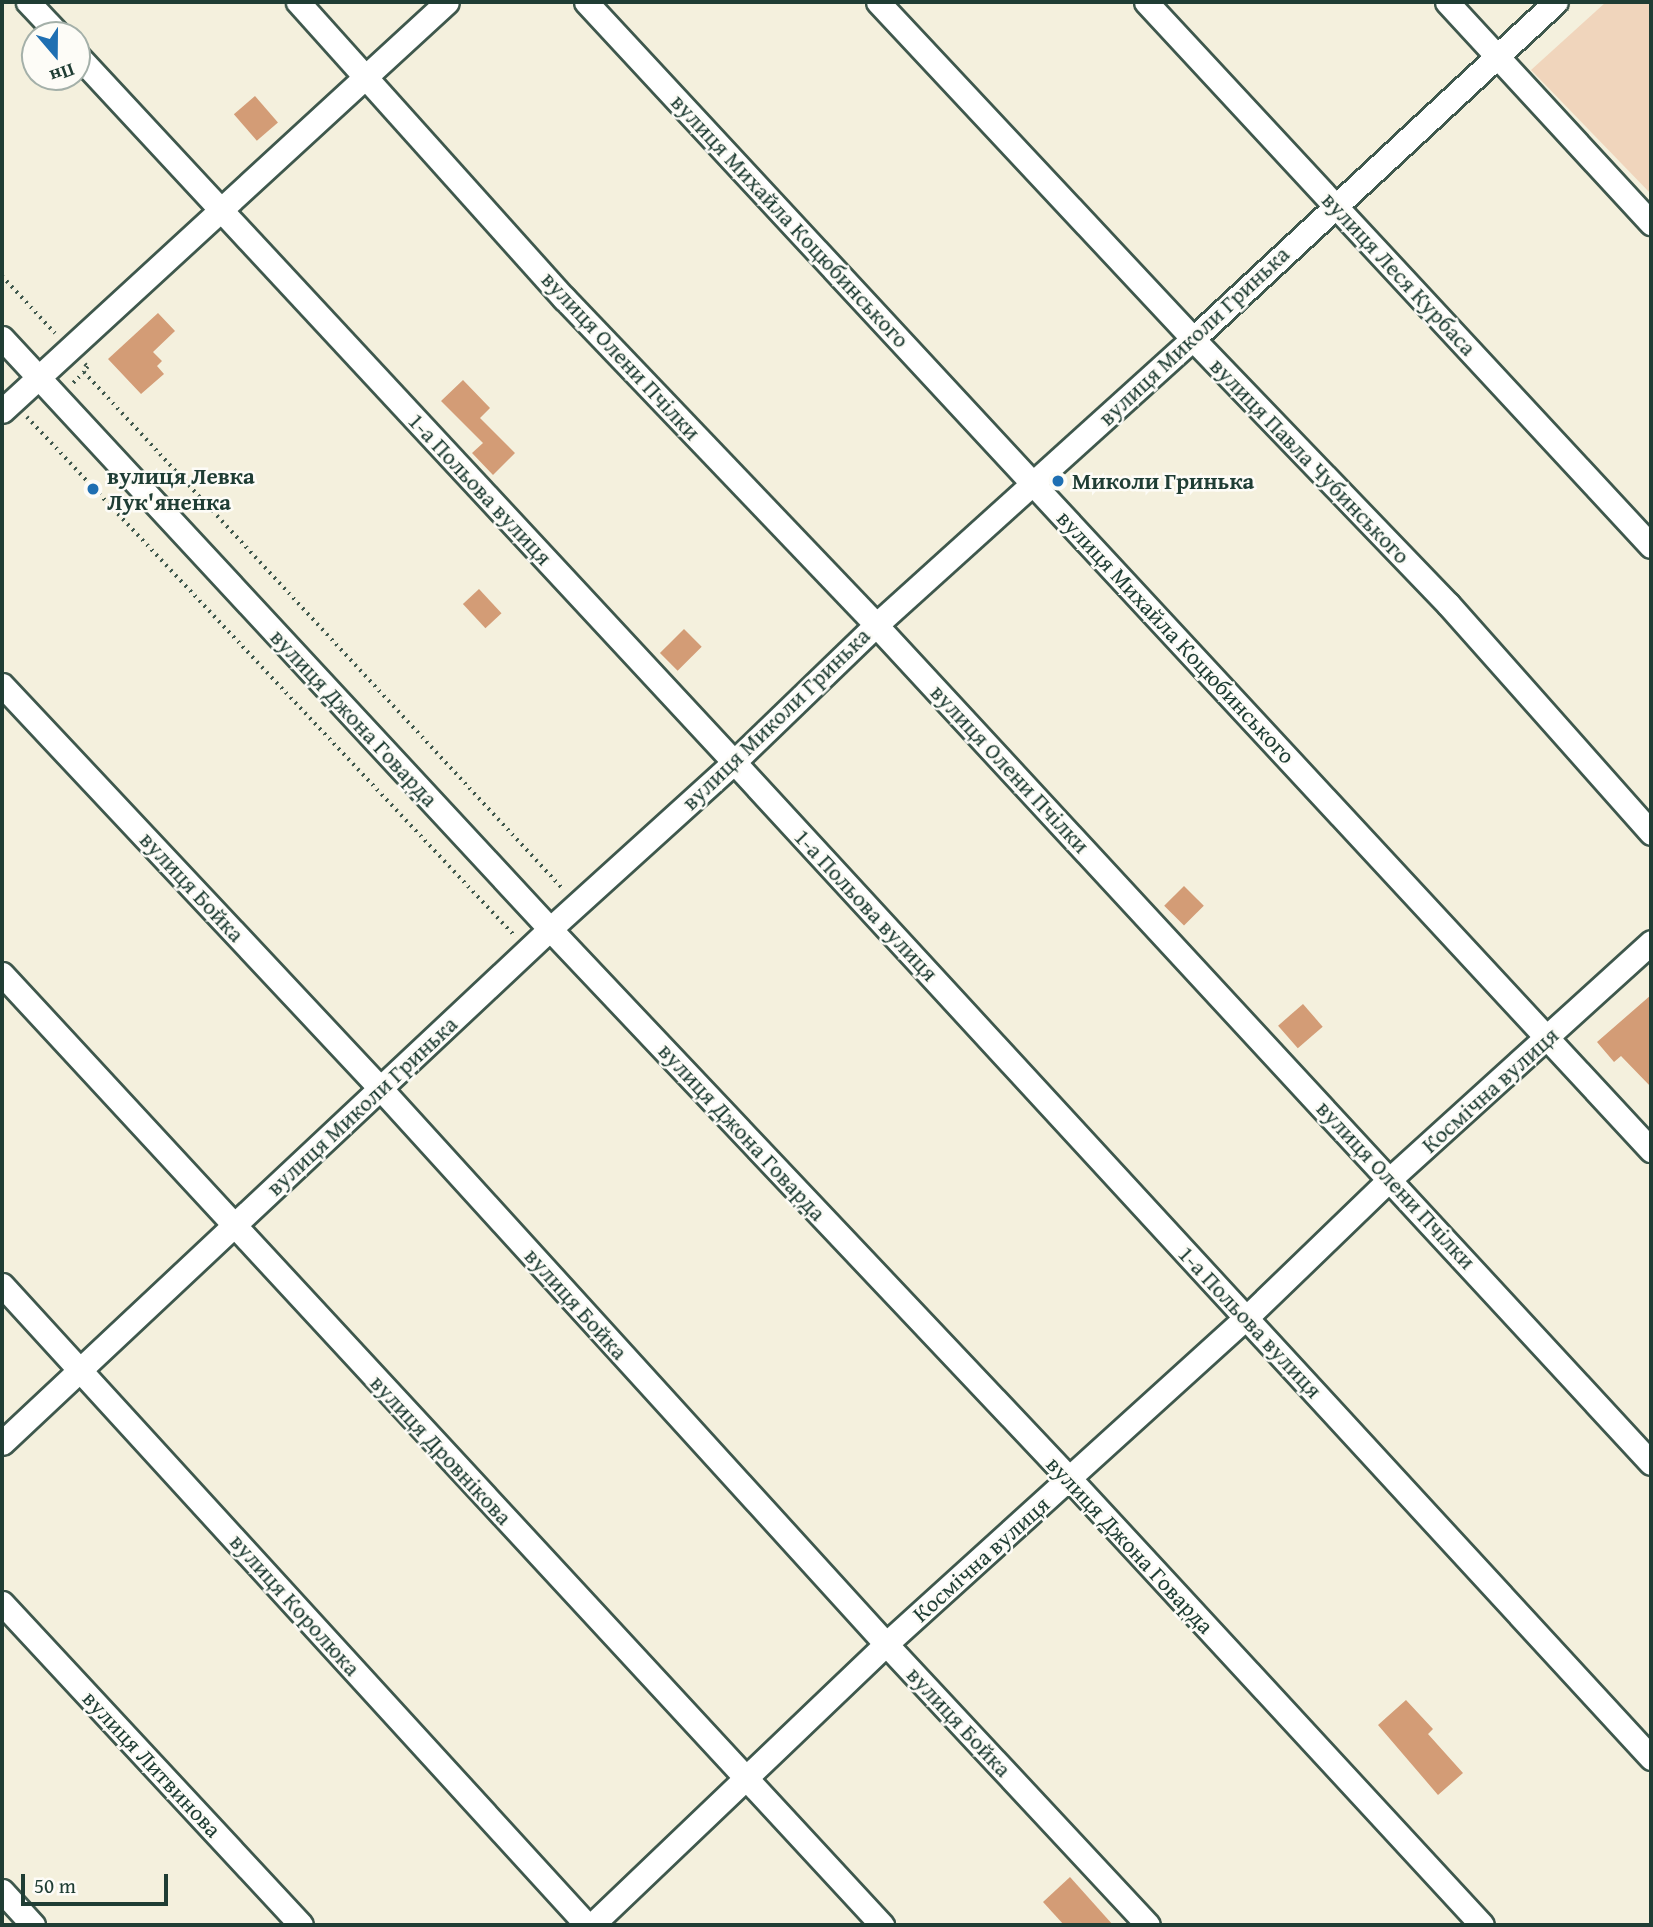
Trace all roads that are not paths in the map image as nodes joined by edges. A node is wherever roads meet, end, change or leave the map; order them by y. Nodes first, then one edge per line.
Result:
1 (28, 2) edge
2 (298, 2) edge
3 (447, 2) edge
4 (586, 2) edge
5 (878, 2) edge
6 (1146, 2) edge
7 (1447, 2) edge
8 (1556, 2) edge
9 (46, 21) edge
10 (1498, 57) junction
11 (91, 70) edge
12 (367, 76) junction
13 (1335, 205) junction
14 (221, 210) junction
15 (1651, 223) edge
16 (2, 338) edge
17 (1193, 339) junction
18 (38, 377) junction
19 (7, 406) edge
20 (1033, 482) junction
21 (1651, 546) edge
22 (876, 625) junction
23 (2, 685) edge
24 (734, 762) junction
25 (1651, 833) edge
26 (550, 929) junction
27 (1651, 942) edge
28 (2, 974) edge
29 (1548, 1039) junction
30 (381, 1090) junction
31 (1651, 1150) edge
32 (1391, 1179) junction
33 (233, 1225) junction
34 (2, 1285) edge
35 (1246, 1318) junction
36 (80, 1369) junction
37 (2, 1443) edge
38 (1651, 1463) edge
39 (1070, 1479) junction
40 (2, 1603) edge
41 (886, 1644) junction
42 (1651, 1758) edge
43 (746, 1779) junction
44 (2, 1891) edge
45 (33, 1925) edge
46 (301, 1925) edge
47 (589, 1925) edge
48 (882, 1925) edge
49 (1148, 1925) edge
50 (1482, 1925) edge

1 - 9 street
2 - 12 street, вулиця Олени Пчілки
3 - 12 street
4 - 20 street, вулиця Михайла Коцюбинського
5 - 17 street, вулиця Павла Чубинського
6 - 13 street, вулиця Леся Курбаса
7 - 10 street
8 - 10 street, вулиця Миколи Гринька
10 - 13 street, вулиця Миколи Гринька
10 - 15 street
11 - 14 street, 1-а Польова вулиця
12 - 14 street
12 - 22 street, вулиця Олени Пчілки
13 - 17 street, вулиця Миколи Гринька
13 - 21 street, вулиця Леся Курбаса
14 - 18 street
14 - 24 street, 1-а Польова вулиця
16 - 18 street, вулиця Джона Говарда
17 - 20 street, вулиця Миколи Гринька
17 - 25 street, вулиця Павла Чубинського
18 - 19 street
18 - 26 street, вулиця Джона Говарда
20 - 22 street, вулиця Миколи Гринька
20 - 29 street, вулиця Михайла Коцюбинського
22 - 24 street, вулиця Миколи Гринька
22 - 32 street, вулиця Олени Пчілки
23 - 30 street, вулиця Бойка
24 - 26 street, вулиця Миколи Гринька
24 - 35 street, 1-а Польова вулиця
26 - 30 street, вулиця Миколи Гринька
26 - 39 street, вулиця Джона Говарда
27 - 29 street, Космічна вулиця
28 - 33 street, вулиця Дровнікова
29 - 31 street, вулиця Михайла Коцюбинського
29 - 32 street, Космічна вулиця
30 - 33 street, вулиця Миколи Гринька
30 - 41 street, вулиця Бойка
32 - 35 street, Космічна вулиця
32 - 38 street, вулиця Олени Пчілки
33 - 36 street, вулиця Миколи Гринька
33 - 43 street, вулиця Дровнікова
34 - 36 street, вулиця Королюка
35 - 39 street, Космічна вулиця
35 - 42 street, 1-а Польова вулиця
36 - 37 street, вулиця Миколи Гринька
36 - 47 street, вулиця Королюка
39 - 41 street, Космічна вулиця
39 - 50 street, вулиця Джона Говарда
40 - 46 street, вулиця Литвинова
41 - 43 street, Космічна вулиця
41 - 49 street, вулиця Бойка
43 - 47 street, Космічна вулиця
43 - 48 street, вулиця Дровнікова
44 - 45 street

